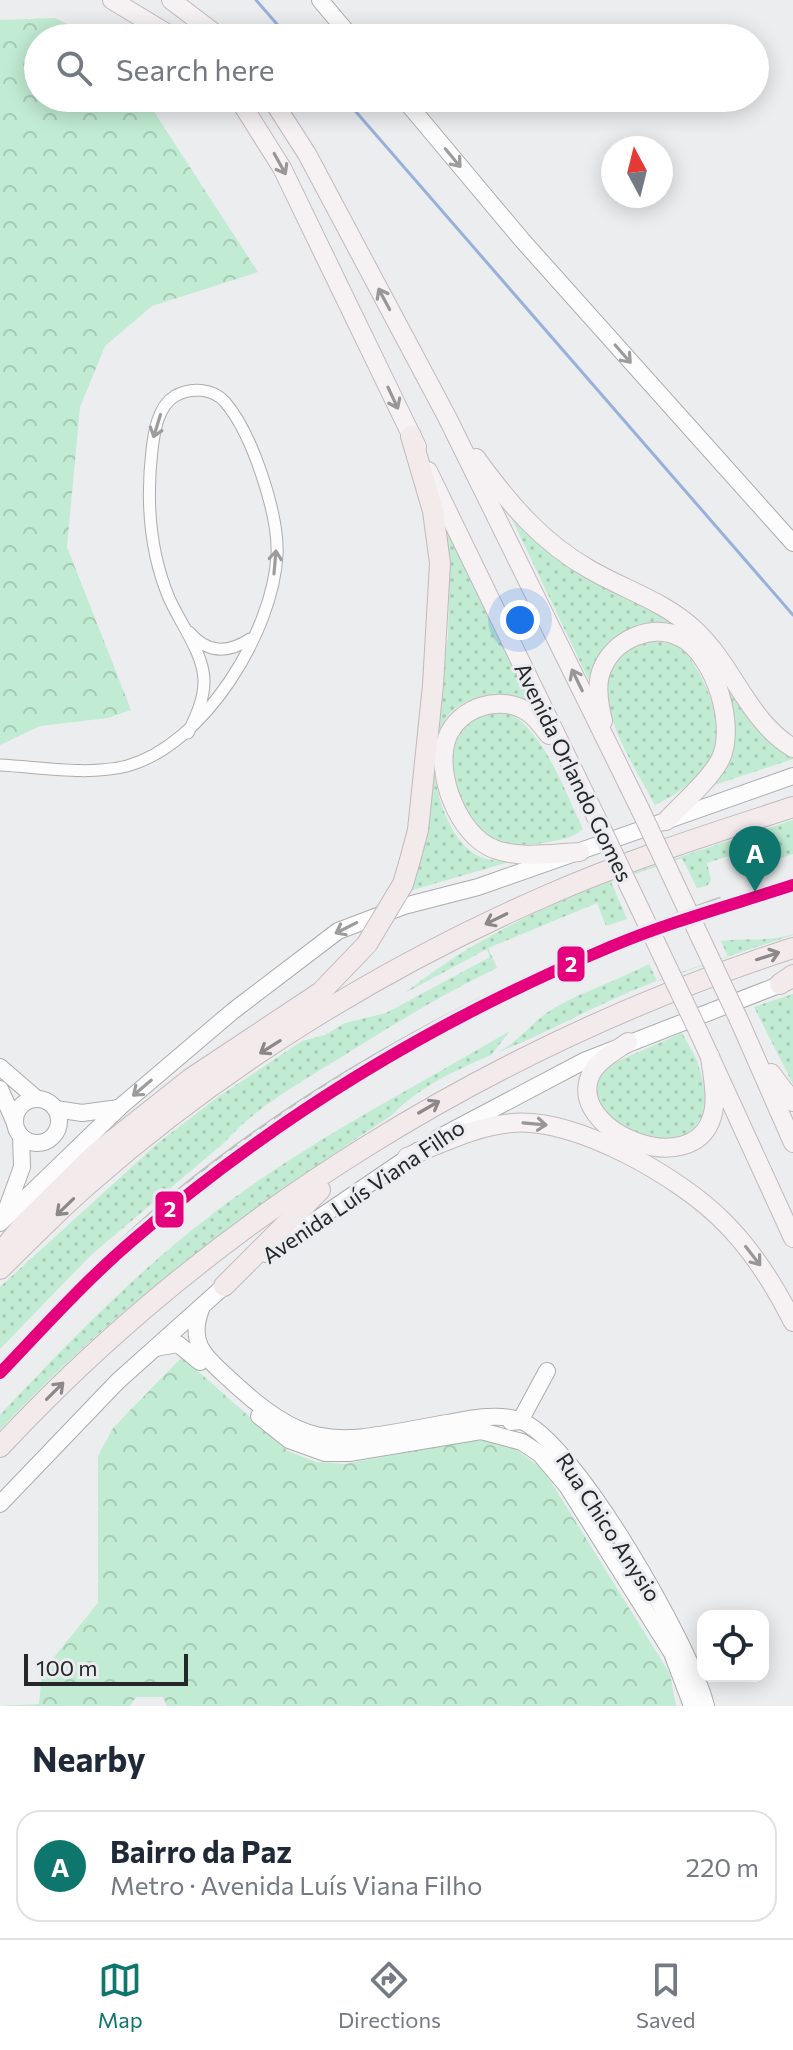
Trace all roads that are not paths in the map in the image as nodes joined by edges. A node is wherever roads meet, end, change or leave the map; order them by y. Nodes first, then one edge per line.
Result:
1 (171, 0) edge
2 (320, 0) edge
3 (119, 3) edge
4 (153, 24) edge
5 (204, 24) edge
6 (340, 24) edge
7 (247, 112) edge
8 (280, 112) edge
9 (415, 112) edge
10 (447, 417) junction
11 (411, 436) junction
12 (793, 543) edge
13 (179, 620) junction
14 (254, 636) junction
15 (188, 733) junction
16 (793, 748) edge
17 (612, 750) junction
18 (0, 765) edge
19 (575, 774) junction
20 (793, 776) edge
21 (793, 807) edge
22 (666, 821) junction
23 (580, 852) junction
24 (793, 948) edge
25 (786, 982) edge
26 (743, 1029) junction
27 (628, 1042) junction
28 (710, 1056) junction
29 (0, 1067) edge
30 (0, 1089) edge
31 (37, 1099) junction
32 (793, 1102) edge
33 (120, 1107) junction
34 (56, 1109) junction
35 (18, 1129) junction
36 (793, 1143) edge
37 (363, 1148) junction
38 (407, 1157) junction
39 (0, 1222) edge
40 (793, 1238) edge
41 (0, 1253) edge
42 (0, 1269) edge
43 (224, 1286) junction
44 (202, 1305) junction
45 (793, 1322) edge
46 (153, 1348) junction
47 (547, 1371) dead end
48 (520, 1421) junction
49 (511, 1438) junction
50 (0, 1447) edge
51 (0, 1504) edge
52 (692, 1706) edge
53 (706, 1706) edge

1 - 5 main road
2 - 6 main road
3 - 4 main road
7 -> 11 main road, Avenida Orlando Gomes
10 -> 8 main road, Avenida Orlando Gomes
9 -> 12 main road
10 - 16 main road
17 -> 10 main road, Avenida Orlando Gomes
11 - 19 main road, Avenida Orlando Gomes
11 - 41 highway, bridge
13 - 14 street
14 -> 13 street
13 - 15 street
14 - 15 street
15 - 18 street
17 - 22 main road
17 - 26 main road, Avenida Orlando Gomes, bridge
19 - 23 main road
19 - 28 main road, Avenida Orlando Gomes, bridge
20 - 22 main road
21 -> 42 highway
22 - 23 main road
23 -> 33 main road
37 -> 24 highway, Avenida Luís Viana Filho
25 - 27 main road, Avenida Luís Viana Filho
26 - 32 main road
26 - 36 main road, Avenida Orlando Gomes
27 - 28 main road
27 - 38 main road, Avenida Luís Viana Filho
28 - 40 main road, Avenida Orlando Gomes
29 - 31 main road
30 - 35 main road
31 - 34 main road
31 - 35 main road
33 - 34 main road
33 - 39 main road
34 - 35 main road
35 - 39 main road
37 - 43 highway
50 -> 37 highway, Avenida Luís Viana Filho
38 - 43 main road, Avenida Luís Viana Filho
38 -> 45 main road
43 - 44 main road, Avenida Luís Viana Filho
44 - 46 main road, Avenida Luís Viana Filho
44 - 48 main road
46 - 49 main road, Rua Chico Anysio
46 - 51 main road, Avenida Luís Viana Filho
47 - 48 main road
48 - 49 main road
48 - 53 main road, Rua Chico Anysio
49 - 52 main road, Rua Chico Anysio

